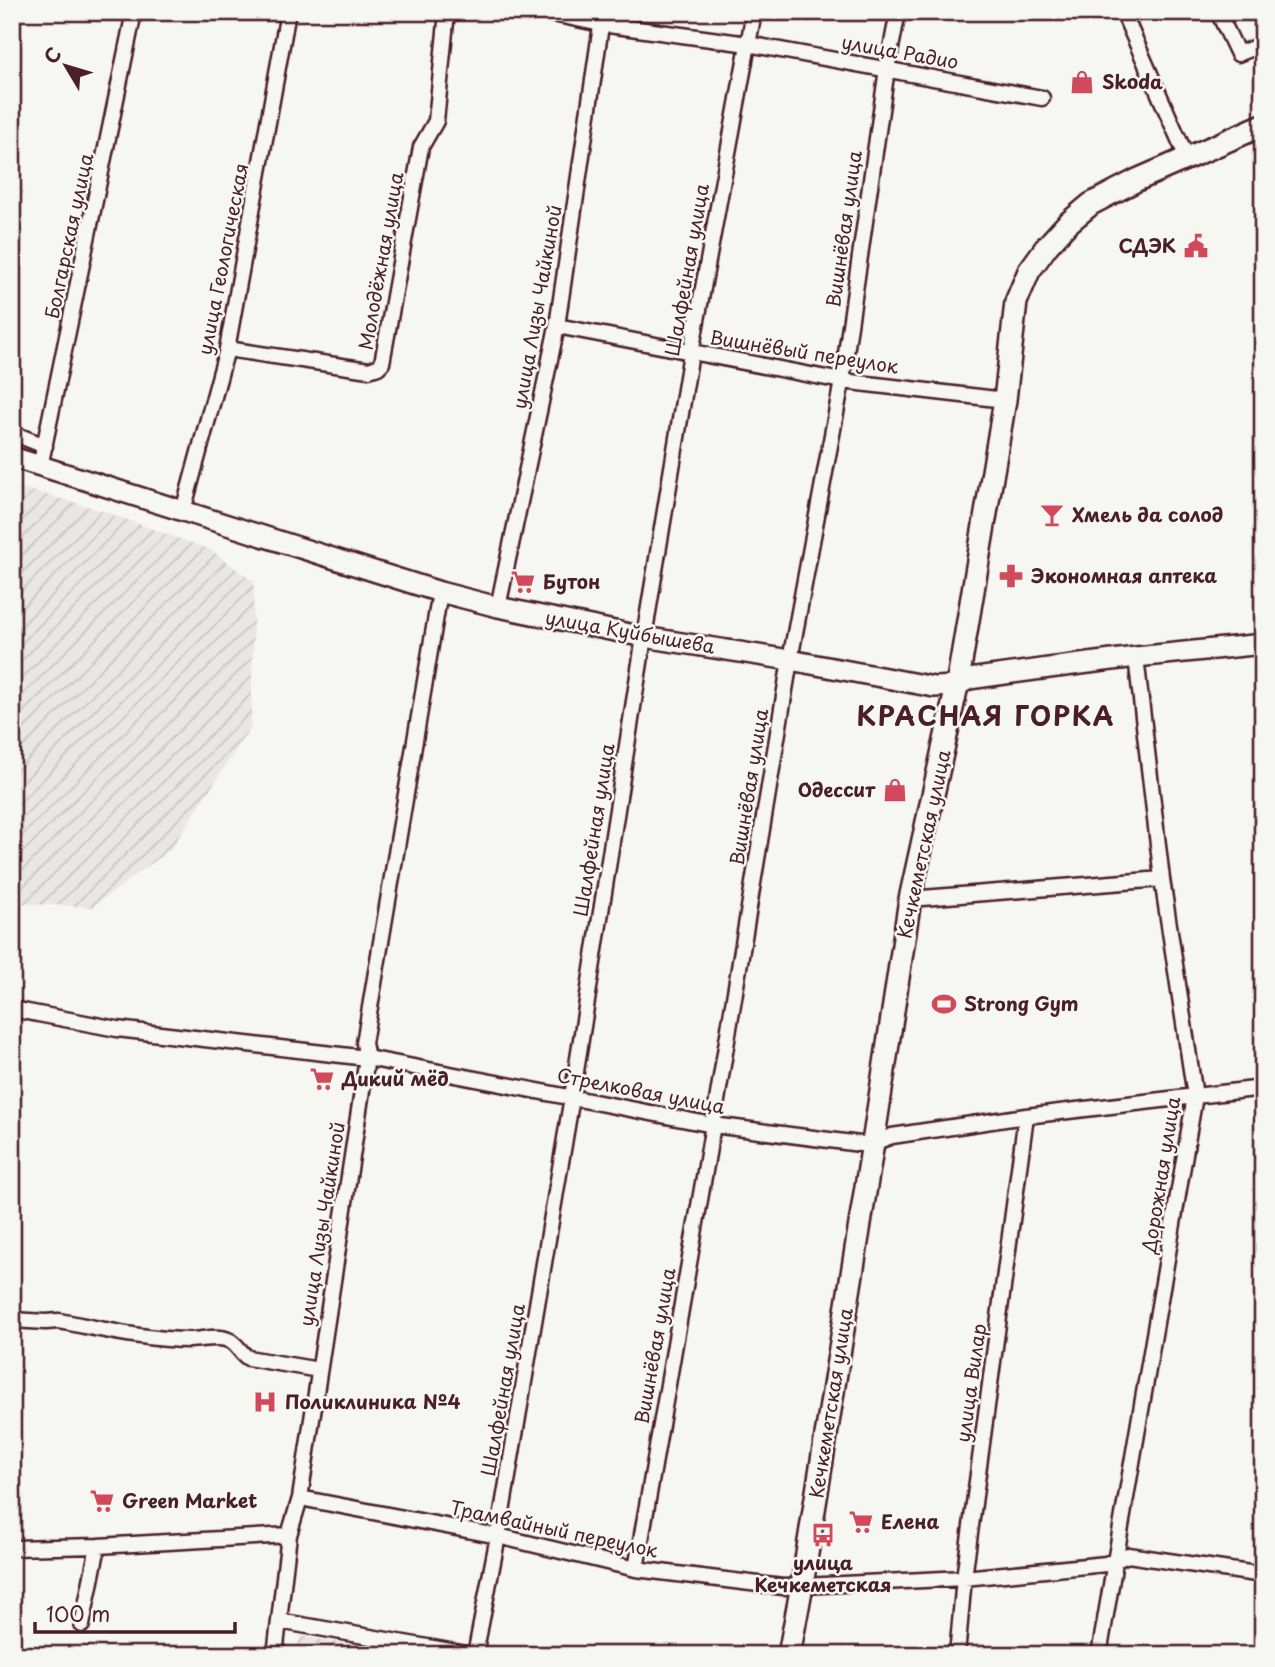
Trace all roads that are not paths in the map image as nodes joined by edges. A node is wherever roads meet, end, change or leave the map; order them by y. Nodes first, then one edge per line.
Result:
1 (134, 12) edge
2 (288, 12) edge
3 (447, 12) edge
4 (543, 12) edge
5 (754, 12) edge
6 (898, 12) edge
7 (1123, 12) edge
8 (1218, 12) edge
9 (602, 18) edge
10 (748, 44) junction
11 (1263, 44) edge
12 (887, 69) junction
13 (1042, 98) dead end
14 (1263, 125) edge
15 (1187, 158) junction
16 (557, 326) junction
17 (227, 349) junction
18 (691, 353) junction
19 (842, 381) junction
20 (1005, 400) junction
21 (12, 433) edge
22 (45, 446) junction
23 (12, 457) edge
24 (40, 467) junction
25 (183, 511) junction
26 (440, 592) junction
27 (498, 607) junction
28 (644, 637) junction
29 (1263, 644) edge
30 (1136, 657) junction
31 (790, 660) junction
32 (957, 686) junction
33 (1162, 879) junction
34 (910, 899) junction
35 (12, 1009) edge
36 (367, 1059) junction
37 (1263, 1088) edge
38 (1195, 1096) junction
39 (572, 1097) junction
40 (1026, 1116) junction
41 (713, 1125) junction
42 (873, 1143) junction
43 (12, 1320) edge
44 (319, 1370) junction
45 (300, 1498) junction
46 (289, 1535) junction
47 (498, 1536) junction
48 (98, 1546) junction
49 (12, 1548) edge
50 (1116, 1560) junction
51 (636, 1569) junction
52 (1263, 1575) edge
53 (964, 1578) junction
54 (802, 1585) junction
55 (279, 1621) junction
56 (82, 1625) dead end
57 (275, 1655) edge
58 (474, 1655) edge
59 (789, 1655) edge
60 (957, 1655) edge
61 (1099, 1655) edge

1 - 22 street, Болгарская улица
2 - 17 street, улица Геологическая
3 - 17 street, Молодёжная улица
4 - 9 street, улица Радио
5 - 10 street, Шалфейная улица
6 - 12 street, Вишнёвая улица
7 - 15 street
8 - 11 street
9 - 10 street, улица Радио
9 - 16 street, улица Лизы Чайкиной
10 - 12 street, улица Радио
10 - 18 street, Шалфейная улица
12 - 13 street, улица Радио
12 - 19 street, Вишнёвая улица
14 - 15 main road, Кечкеметская улица
15 - 20 main road, Кечкеметская улица
16 - 18 street, Вишнёвый переулок
16 - 27 street, улица Лизы Чайкиной
17 - 25 street, улица Геологическая
18 - 19 street, Вишнёвый переулок
18 - 28 street, Шалфейная улица
19 - 20 street, Вишнёвый переулок
19 - 31 street, Вишнёвая улица
20 - 32 main road, Кечкеметская улица
21 - 22 street
22 - 24 street, Болгарская улица
23 - 24 main road, улица Куйбышева
24 - 25 main road, улица Куйбышева
25 - 26 main road, улица Куйбышева
26 - 27 main road, улица Куйбышева
26 - 36 street, улица Лизы Чайкиной
27 - 28 main road, улица Куйбышева
28 - 31 main road, улица Куйбышева
28 - 39 street, Шалфейная улица
29 - 30 main road, улица Куйбышева
30 - 32 main road, улица Куйбышева
30 - 33 street, Дорожная улица
31 - 32 main road, улица Куйбышева
31 - 41 street, Вишнёвая улица
32 - 34 main road, Кечкеметская улица
33 - 34 street
33 - 38 street, Дорожная улица
34 - 42 main road, Кечкеметская улица
35 - 36 street, Стрелковая улица
36 - 39 street, Стрелковая улица
36 - 44 street, улица Лизы Чайкиной
37 - 38 street, Стрелковая улица
38 - 40 street, Стрелковая улица
38 - 50 street, Дорожная улица
39 - 41 street, Стрелковая улица
39 - 47 street, Шалфейная улица
40 - 42 street, Стрелковая улица
40 - 53 street, улица Вилар
41 - 42 street, Стрелковая улица
41 - 51 street, Вишнёвая улица
42 - 54 main road, Кечкеметская улица
43 - 44 street
44 - 45 street, улица Лизы Чайкиной
45 - 46 street, улица Лизы Чайкиной
45 - 47 street, Трамвайный переулок
46 - 48 street
46 - 55 street, улица Лизы Чайкиной
47 - 51 street, Трамвайный переулок
47 - 58 street, Шалфейная улица
48 - 49 street
48 - 56 street
50 - 52 street, Трамвайный переулок
50 - 53 street, Трамвайный переулок
50 - 61 street, Дорожная улица
51 - 54 street, Трамвайный переулок
53 - 54 street, Трамвайный переулок
53 - 60 street, улица Вилар
54 - 59 main road, Кечкеметская улица
55 - 57 street, улица Лизы Чайкиной
55 - 58 street

